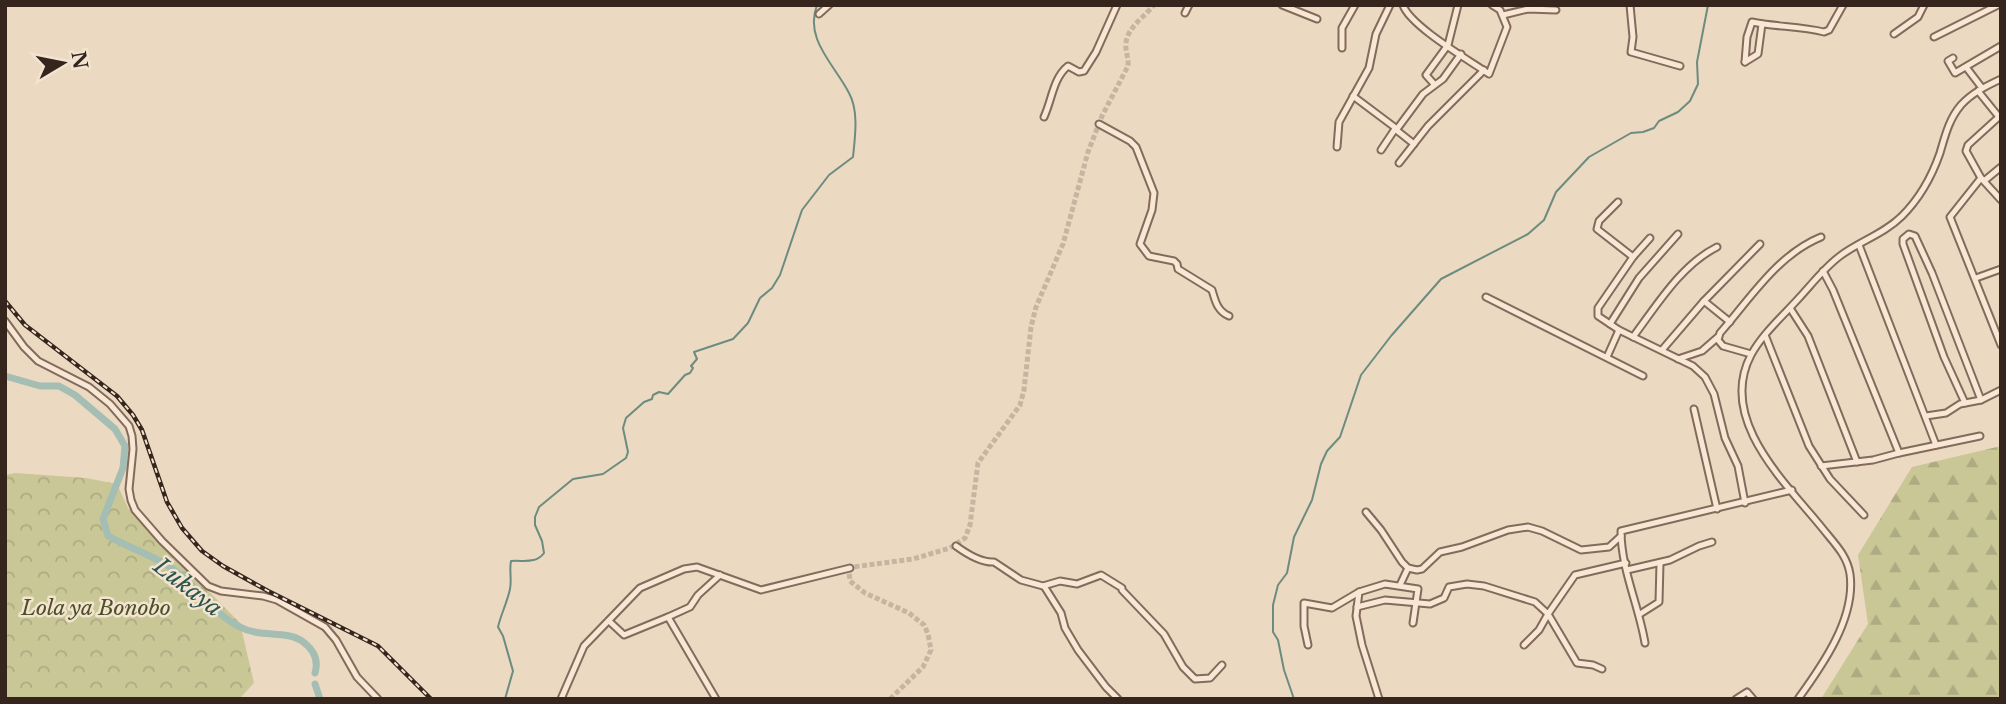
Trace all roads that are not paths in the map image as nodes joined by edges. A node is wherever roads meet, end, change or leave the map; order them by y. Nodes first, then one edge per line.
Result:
1 (829, 5) edge
2 (1117, 5) edge
3 (1189, 5) edge
4 (1282, 5) edge
5 (1390, 5) edge
6 (1403, 5) edge
7 (1458, 5) edge
8 (1492, 5) edge
9 (1630, 5) edge
10 (1843, 5) edge
11 (1924, 5) edge
12 (1998, 5) edge
13 (1354, 6) edge
14 (1515, 8) edge
15 (1556, 10) dead end
16 (1185, 13) dead end
17 (819, 14) dead end
18 (1503, 15) junction
19 (1317, 19) dead end
20 (1762, 24) junction
21 (1452, 27) junction
22 (1894, 34) dead end
23 (1436, 37) junction
24 (1934, 37) dead end
25 (1448, 45) junction
26 (2001, 46) edge
27 (1342, 48) dead end
28 (1461, 54) junction
29 (1952, 58) dead end
30 (1680, 66) dead end
31 (1966, 67) junction
32 (1484, 70) junction
33 (2001, 79) edge
34 (1434, 84) junction
35 (1980, 89) junction
36 (1353, 96) junction
37 (2000, 116) edge
38 (1044, 117) dead end
39 (1099, 124) dead end
40 (1395, 129) junction
41 (1414, 144) junction
42 (1337, 147) dead end
43 (1381, 150) dead end
44 (1399, 163) dead end
45 (2001, 167) edge
46 (1983, 180) junction
47 (2001, 200) edge
48 (1618, 202) dead end
49 (1678, 234) dead end
50 (1821, 237) dead end
51 (1650, 238) dead end
52 (1760, 244) dead end
53 (1859, 245) junction
54 (1717, 247) dead end
55 (1633, 257) junction
56 (2001, 269) edge
57 (1823, 271) junction
58 (1976, 278) junction
59 (1486, 297) dead end
60 (1703, 300) junction
61 (1790, 308) junction
62 (1228, 316) dead end
63 (5, 321) edge
64 (1730, 322) junction
65 (1610, 324) junction
66 (1619, 330) junction
67 (1765, 335) junction
68 (1633, 337) junction
69 (1718, 337) junction
70 (2001, 345) edge
71 (1662, 350) junction
72 (1751, 354) junction
73 (1607, 357) junction
74 (1678, 359) junction
75 (1643, 376) dead end
76 (2001, 390) edge
77 (1981, 400) junction
78 (1965, 403) junction
79 (1694, 409) dead end
80 (1926, 415) junction
81 (1980, 436) dead end
82 (1936, 444) junction
83 (1899, 453) junction
84 (1857, 461) junction
85 (1821, 466) junction
86 (1792, 490) junction
87 (1745, 503) junction
88 (1717, 509) junction
89 (1366, 512) dead end
90 (1864, 515) dead end
91 (1621, 536) junction
92 (1712, 542) dead end
93 (956, 546) dead end
94 (1660, 563) junction
95 (1626, 567) junction
96 (850, 568) dead end
97 (1408, 568) junction
98 (720, 575) junction
99 (1400, 585) junction
100 (1044, 586) junction
101 (1359, 592) junction
102 (1416, 604) junction
103 (1357, 607) junction
104 (1548, 614) junction
105 (1640, 614) junction
106 (668, 617) junction
107 (609, 621) junction
108 (1413, 623) dead end
109 (1645, 643) dead end
110 (1308, 645) dead end
111 (1524, 645) dead end
112 (1222, 665) dead end
113 (1602, 669) dead end
114 (378, 699) edge
115 (561, 699) edge
116 (716, 699) edge
117 (1118, 699) edge
118 (1379, 699) edge
119 (1736, 699) edge
120 (1753, 699) edge
121 (1798, 699) edge

1 - 17 street
2 - 38 street
3 - 16 street
4 - 19 street
5 - 36 street
6 - 23 street
7 - 21 street
8 - 18 street
9 - 30 street
10 - 20 street
11 - 22 street
12 - 24 street
13 - 27 street
14 - 15 street
14 - 18 street
18 - 32 street
20 - 20 street
21 - 23 street
21 - 25 street
23 - 25 street
25 - 28 street
25 - 34 street
26 - 31 street
28 - 32 street
28 - 34 street
29 - 31 street
31 - 35 street
32 - 41 street
33 - 35 street
34 - 40 street
35 - 37 street
35 - 53 street
36 - 40 street
36 - 42 street
37 - 46 street
39 - 62 street
40 - 41 street
40 - 43 street
41 - 44 street
45 - 46 street
46 - 47 street
46 - 58 street
48 - 55 street
49 - 65 street
50 - 64 street
51 - 55 street
52 - 60 street
53 - 57 street
53 - 80 street
54 - 68 street
55 - 65 street
56 - 58 street
57 - 61 street
57 - 83 street
58 - 70 street
59 - 73 street
60 - 64 street
60 - 71 street
61 - 67 street
61 - 84 street
63 - 114 street
64 - 69 street
65 - 66 street
66 - 68 street
66 - 73 street
67 - 72 street
67 - 85 street
68 - 71 street
69 - 72 street
69 - 74 street
71 - 74 street
72 - 86 street
73 - 75 street
74 - 87 street
76 - 77 street
77 - 78 street
77 - 78 street
78 - 80 street
79 - 88 street
80 - 82 street
81 - 82 street
82 - 83 street
83 - 84 street
84 - 85 street
85 - 90 street
86 - 87 street
86 - 121 street
87 - 88 street
88 - 91 street
89 - 97 street
91 - 95 street
91 - 97 street
92 - 94 street
93 - 100 street
94 - 95 street
94 - 105 street
95 - 104 street
95 - 105 street
96 - 98 street
97 - 99 street
98 - 106 street
98 - 107 street
99 - 101 street
99 - 102 street
100 - 112 street
100 - 117 street
101 - 103 street
101 - 110 street
102 - 103 street
102 - 104 street
102 - 108 street
103 - 118 street
104 - 111 street
104 - 113 street
105 - 109 street
106 - 107 street
106 - 116 street
107 - 115 street
119 - 120 street

